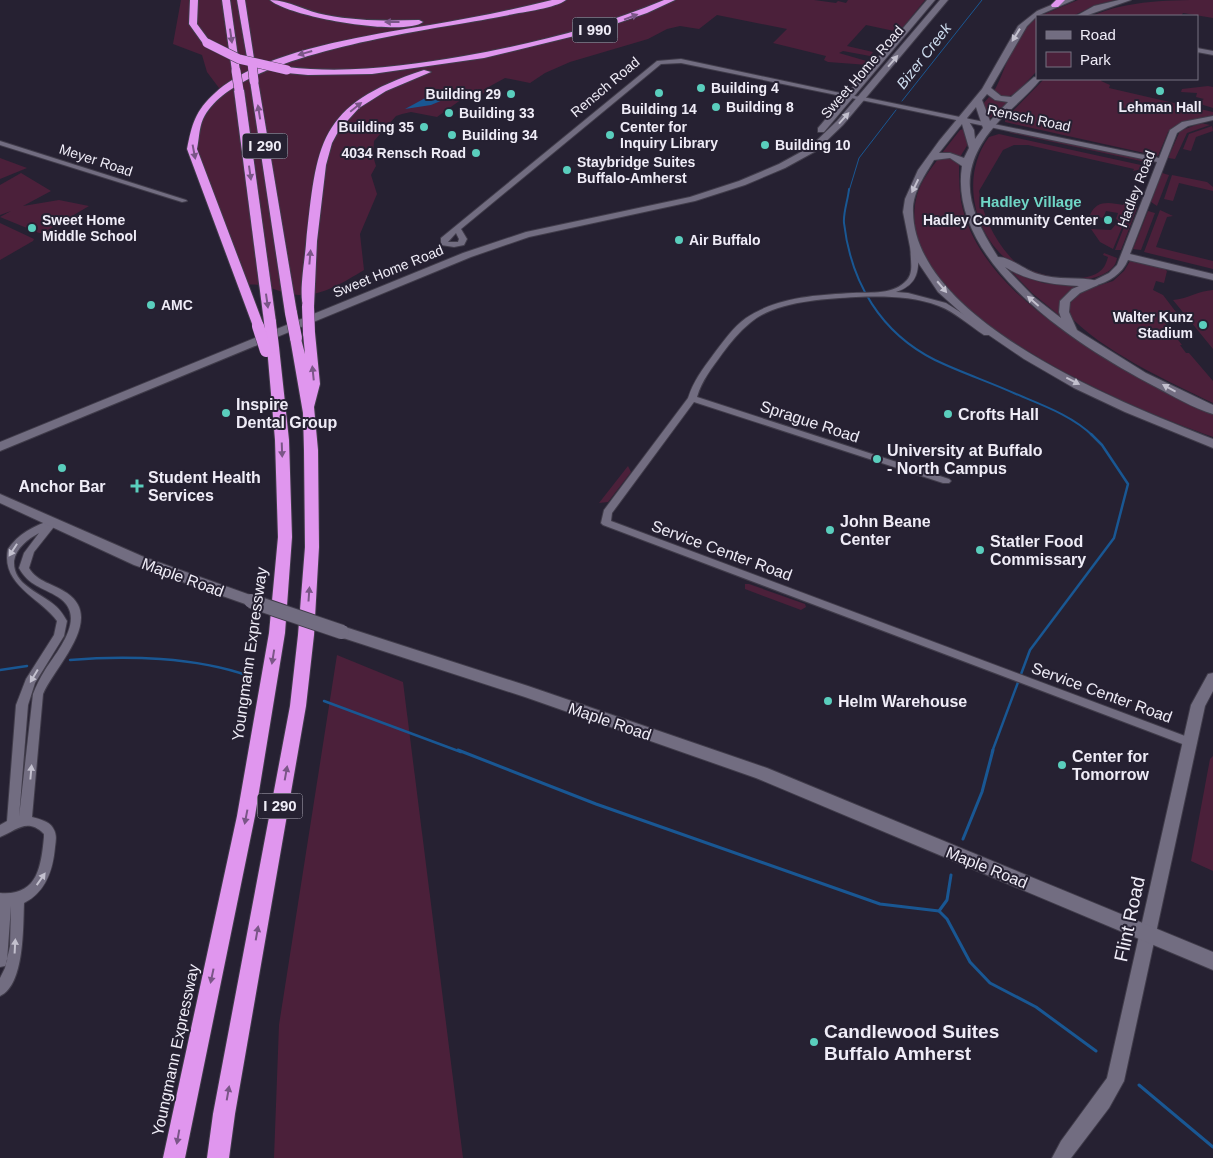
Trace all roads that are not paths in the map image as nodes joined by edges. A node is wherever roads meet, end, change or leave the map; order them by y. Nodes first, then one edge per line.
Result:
1 (194, 0) edge
2 (226, 0) edge
3 (241, 0) edge
4 (274, 0) edge
5 (562, 0) edge
6 (671, 0) edge
7 (931, 0) edge
8 (944, 0) edge
9 (1070, 0) edge
10 (1127, 0) edge
11 (1115, 2) junction
12 (1058, 3) edge
13 (510, 11) junction
14 (1082, 15) edge
15 (1089, 15) edge
16 (517, 50) junction
17 (1198, 50) edge
18 (1213, 53) edge
19 (1036, 80) edge
20 (987, 88) junction
21 (850, 96) junction
22 (1020, 96) junction
23 (862, 98) junction
24 (978, 100) junction
25 (1213, 118) edge
26 (964, 121) junction
27 (988, 125) junction
28 (0, 143) edge
29 (974, 147) junction
30 (797, 157) junction
31 (931, 158) junction
32 (1160, 164) junction
33 (967, 166) junction
34 (184, 201) dead end
35 (457, 229) dead end
36 (914, 248) junction
37 (988, 249) junction
38 (1125, 256) junction
39 (1213, 277) edge
40 (1094, 282) junction
41 (878, 294) junction
42 (1072, 330) junction
43 (1001, 340) junction
44 (270, 349) junction
45 (692, 398) junction
46 (1213, 410) edge
47 (309, 413) junction
48 (1213, 444) edge
49 (0, 447) edge
50 (946, 481) dead end
51 (0, 498) edge
52 (52, 523) junction
53 (52, 656) junction
54 (1213, 678) edge
55 (1190, 742) junction
56 (26, 820) junction
57 (13, 823) junction
58 (0, 832) edge
59 (8, 899) edge
60 (1148, 933) junction
61 (0, 961) edge
62 (1213, 961) edge
63 (0, 989) edge
64 (224, 1114) junction
65 (174, 1158) edge
66 (218, 1158) edge
67 (223, 1158) edge
68 (1061, 1158) edge

1 - 16 highway, bridge
2 -> 44 highway, I 290, bridge
47 -> 3 highway, I 290, bridge
13 -> 4 highway
5 - 13 highway, I 990
16 -> 6 highway, I 990
7 - 21 main road, Sweet Home Road
23 -> 8 main road, Sweet Home Road
9 - 12 main road
10 - 11 main road
11 - 14 main road
11 - 15 main road
12 -> 20 main road
13 -> 44 highway, bridge
47 -> 16 highway, bridge
17 - 18 street
19 - 22 main road
20 - 22 main road
20 - 24 main road
21 - 23 street, Rensch Road
21 - 30 main road, Sweet Home Road
21 - 35 street, Rensch Road
22 - 27 main road
23 - 26 street, Rensch Road
30 -> 23 main road, Sweet Home Road
24 - 26 main road
24 - 27 main road
25 - 32 street, Hadley Road
26 - 27 street, Rensch Road
26 - 29 main road
26 - 31 main road
27 - 29 main road
27 - 32 street, Rensch Road
28 - 34 street, Meyer Road
29 - 33 main road
30 - 49 main road, Sweet Home Road
31 - 33 main road
31 -> 36 main road
32 - 38 street, Hadley Road
33 - 37 main road
36 - 41 street, Service Center Road
36 -> 43 main road
37 - 40 main road
42 -> 37 main road
38 - 39 street
38 - 40 street, Hadley Road
40 - 42 main road
41 - 43 street, Service Center Road
41 - 45 street, Service Center Road
46 -> 42 main road
43 -> 48 main road
44 -> 65 highway, Youngmann Expressway / I 290
45 - 50 street, Sprague Road
45 - 55 street, Service Center Road
64 -> 47 highway, I 290
51 - 52 main road, Maple Road
52 - 53 street
52 -> 53 street
52 - 60 main road, Maple Road, bridge
56 -> 53 street
53 -> 57 street
54 - 55 street, Flint Road
55 - 60 street, Flint Road
56 - 57 street
59 -> 56 street
57 - 58 street
59 - 61 street
63 -> 59 street
60 - 62 main road, Maple Road
60 - 68 street, Flint Road
64 - 66 highway, I 290
64 - 67 highway

